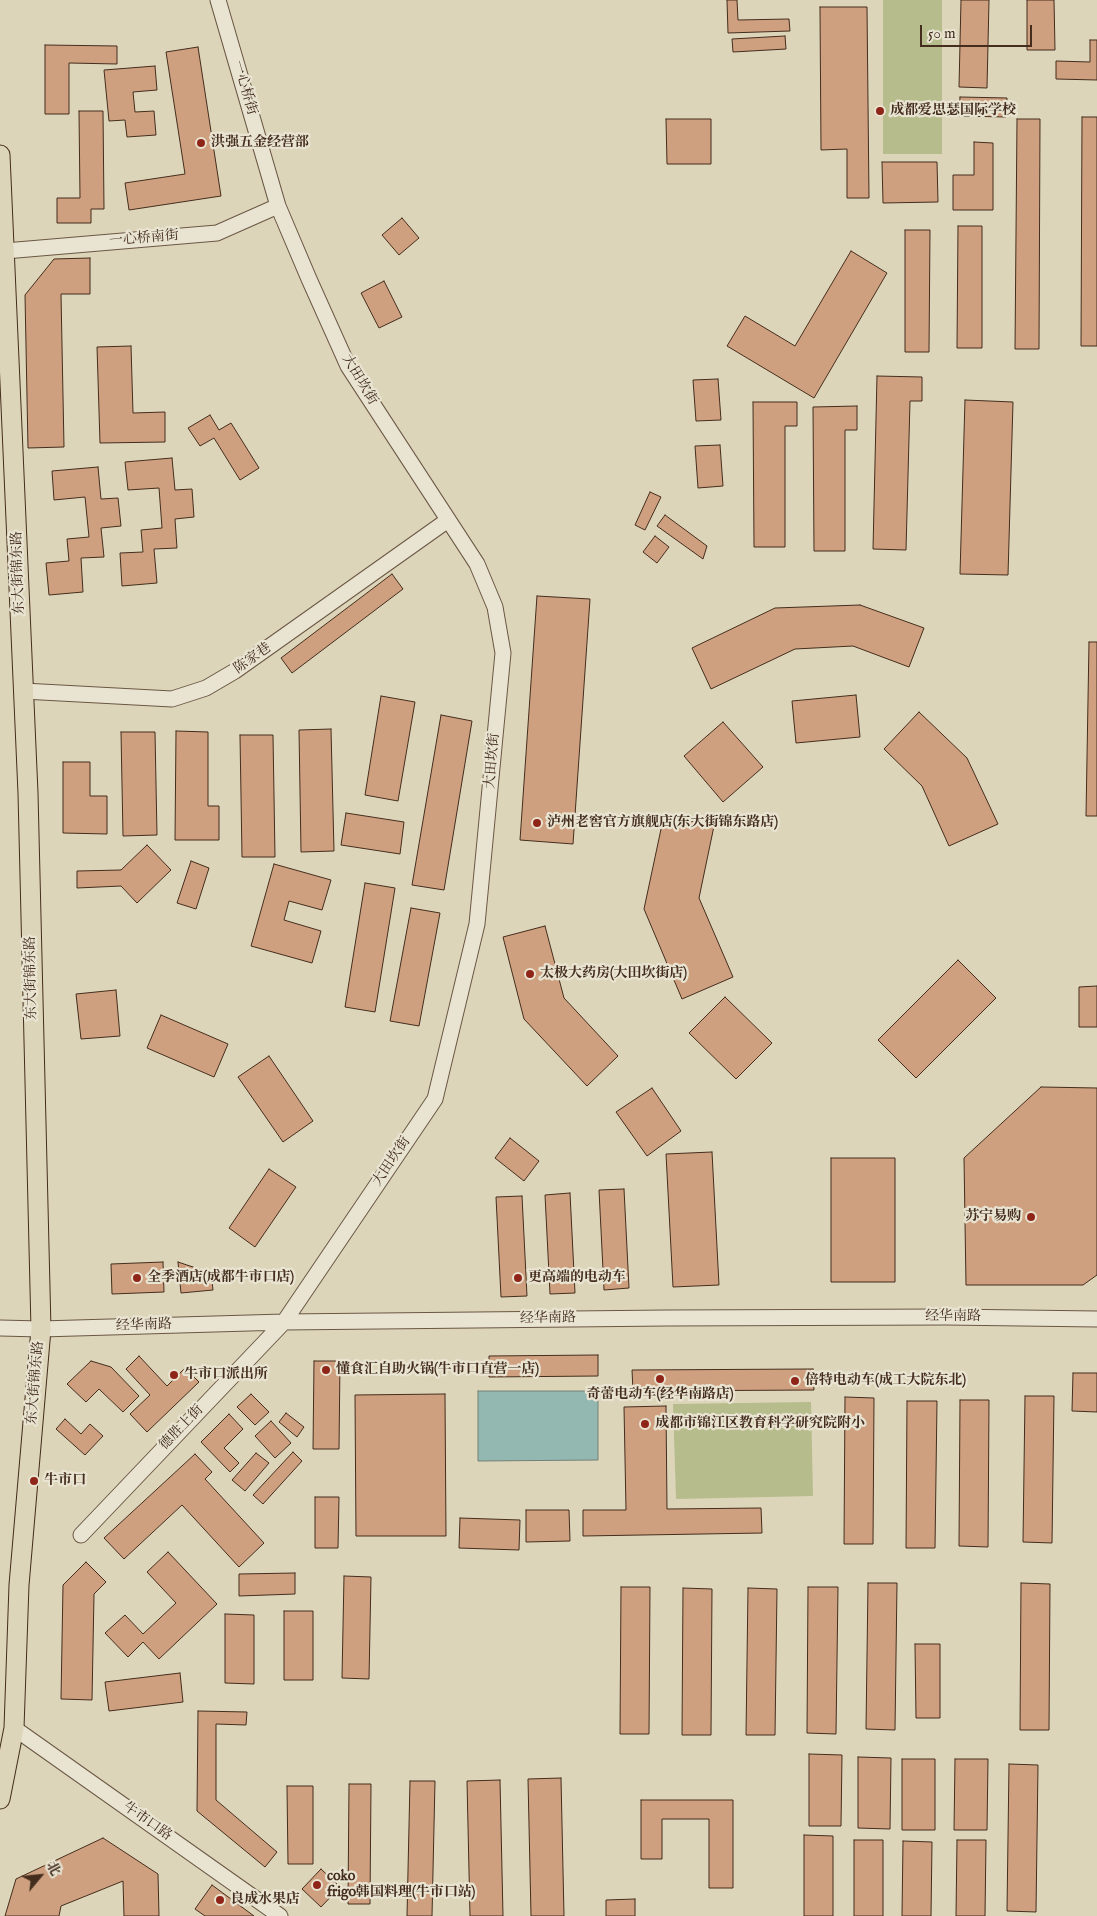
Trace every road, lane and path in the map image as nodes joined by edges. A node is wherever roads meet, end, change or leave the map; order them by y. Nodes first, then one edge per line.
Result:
1 (218, 0) edge
2 (0, 155) edge
3 (278, 206) junction
4 (5, 251) junction
5 (448, 520) junction
6 (24, 691) junction
7 (1097, 1319) edge
8 (284, 1322) junction
9 (0, 1328) edge
10 (41, 1329) junction
11 (81, 1534) dead end
12 (14, 1728) junction
13 (0, 1799) edge
14 (280, 1916) edge

1 - 3 street, 一心桥街
2 - 4 main road, 东大街锦东路
3 - 4 street, 一心桥南街
3 - 5 street, 大田坎街
4 - 6 main road, 东大街锦东路
5 - 6 street, 陈家巷
5 - 8 street, 大田坎街
6 - 10 main road, 东大街锦东路
7 - 8 street, 经华南路
8 - 10 street, 经华南路
8 - 11 street, 德胜上街
9 - 10 street, 经华南路
10 - 12 main road, 东大街锦东路
12 - 13 main road, 东大街锦东路
12 - 14 street, 牛市口路

